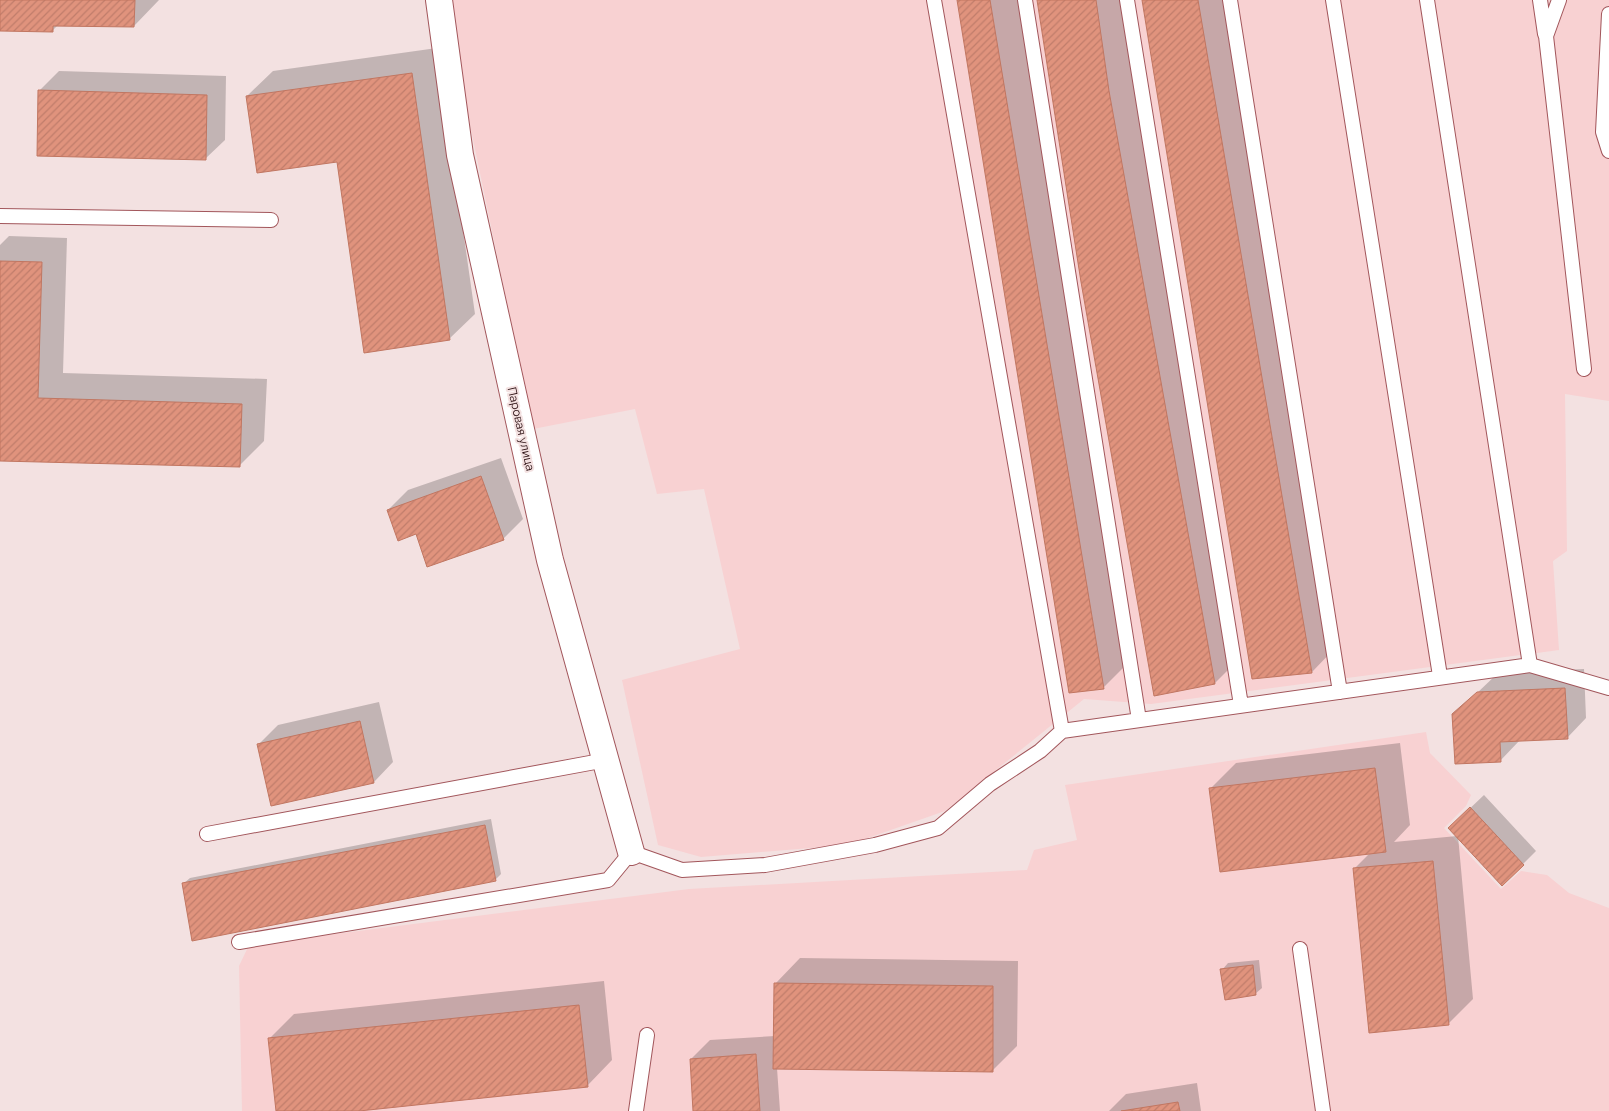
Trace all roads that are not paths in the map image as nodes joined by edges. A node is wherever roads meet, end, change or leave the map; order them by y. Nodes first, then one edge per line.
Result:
1 (438, 0) edge
2 (934, 0) edge
3 (1025, 0) edge
4 (1127, 0) edge
5 (1230, 0) edge
6 (1333, 0) edge
7 (1426, 0) edge
8 (1540, 0) edge
9 (1559, 0) edge
10 (1609, 14) edge
11 (1546, 36) junction
12 (1609, 152) edge
13 (0, 216) edge
14 (271, 220) dead end
15 (1584, 369) dead end
16 (1530, 664) junction
17 (1440, 676) junction
18 (1609, 688) edge
19 (1340, 692) junction
20 (1241, 705) junction
21 (1139, 720) junction
22 (1062, 730) junction
23 (606, 760) junction
24 (207, 834) dead end
25 (631, 852) junction
26 (239, 942) dead end
27 (1300, 949) dead end
28 (647, 1035) dead end
29 (636, 1111) edge
30 (1323, 1111) edge

1 - 23 street, Паровая улица
2 - 22 lane
3 - 21 lane
4 - 20 lane
5 - 19 lane
6 - 17 lane
7 - 16 lane
8 - 11 lane
9 - 11 lane
10 - 12 lane
11 - 15 lane
13 - 14 lane
16 - 17 lane
16 - 18 lane
17 - 19 lane
19 - 20 lane
20 - 21 lane
21 - 22 lane
22 - 25 lane
23 - 24 lane
23 - 25 street, Паровая улица
25 - 26 lane
27 - 30 lane
28 - 29 lane

